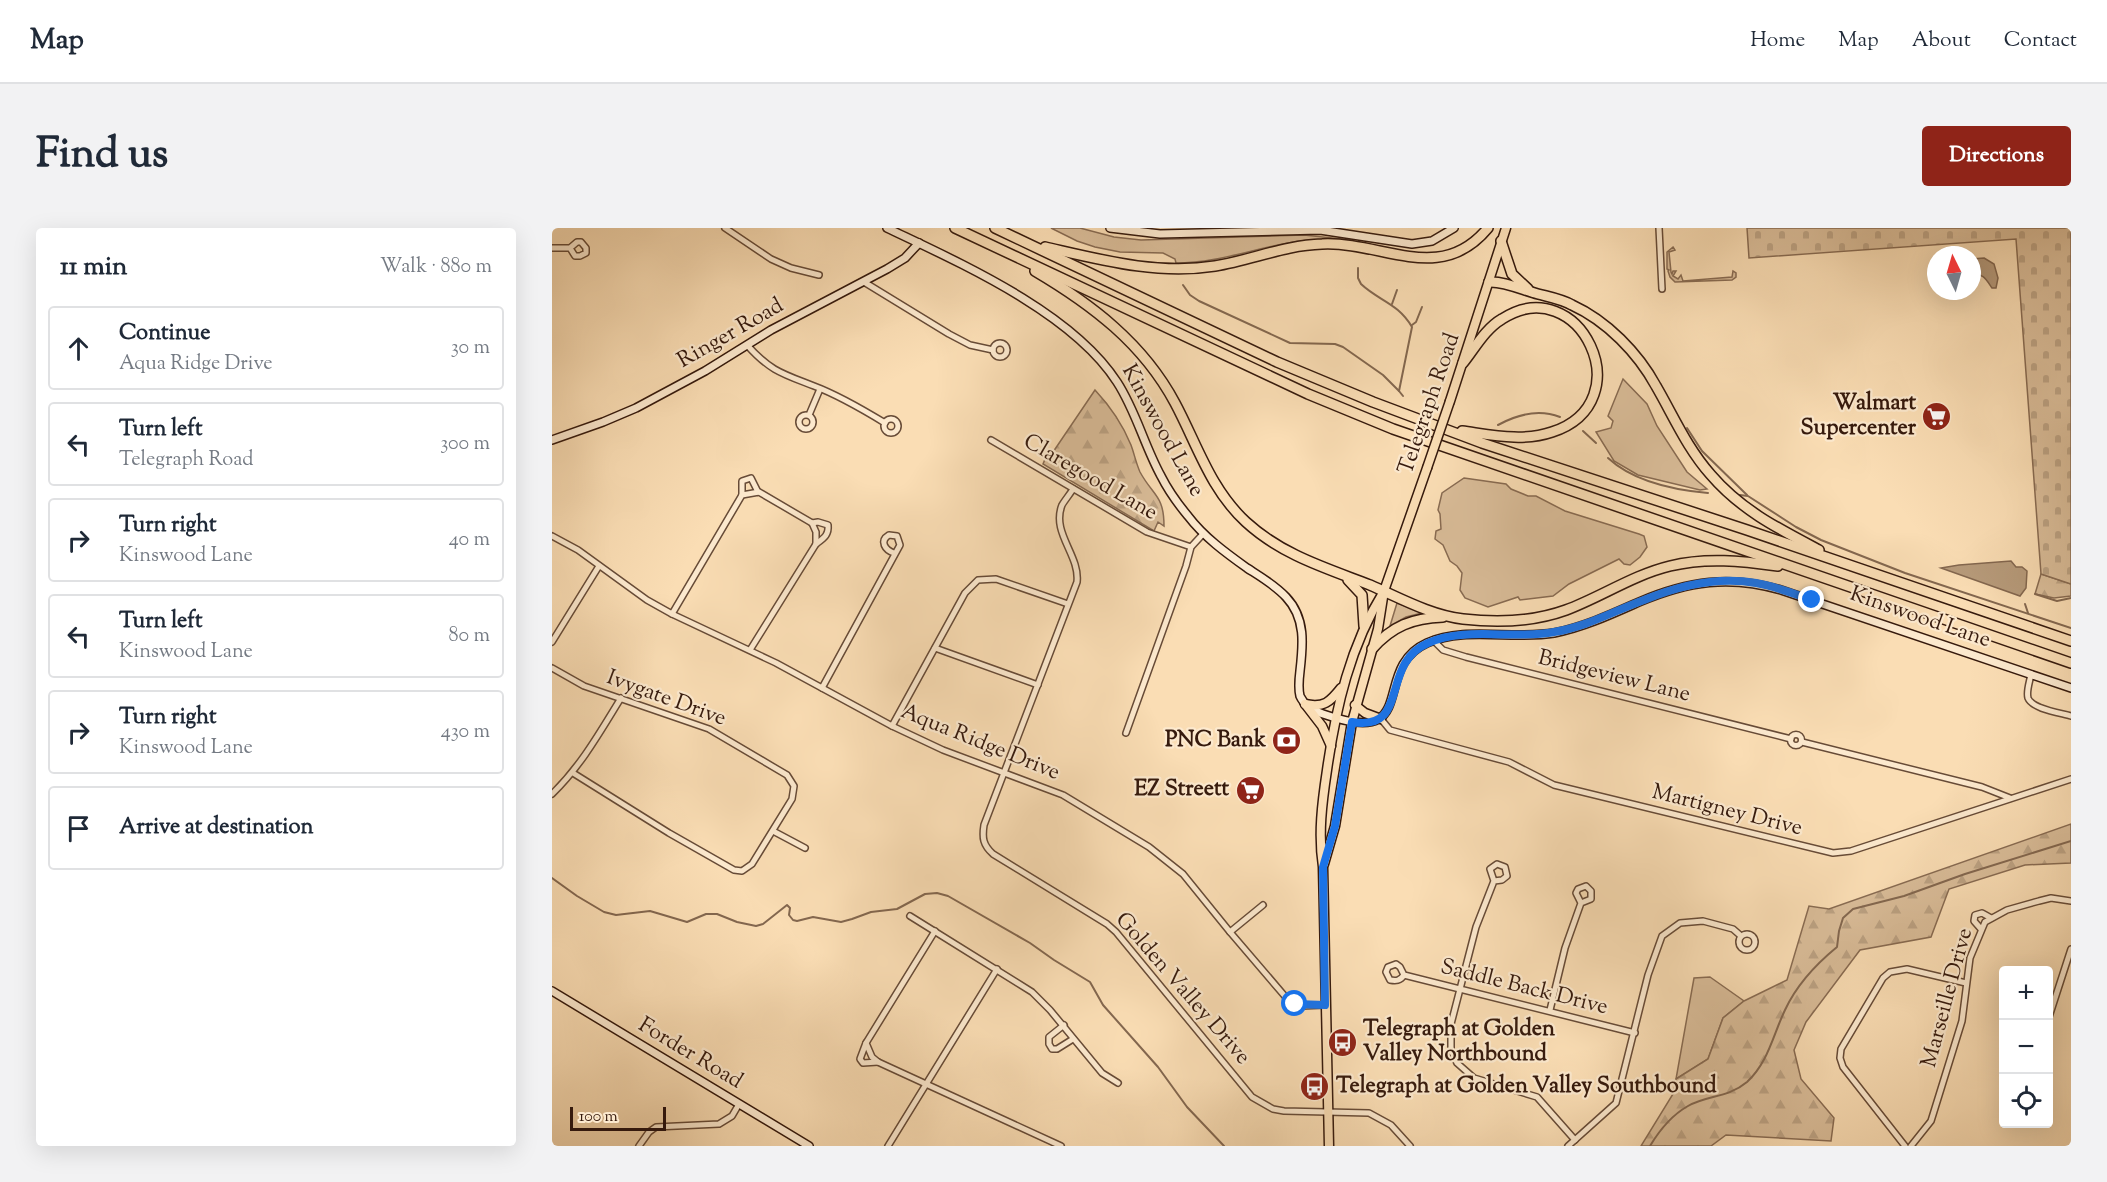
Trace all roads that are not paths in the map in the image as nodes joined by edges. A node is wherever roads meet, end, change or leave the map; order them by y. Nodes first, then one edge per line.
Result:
1 (725, 228) edge
2 (887, 228) edge
3 (955, 228) edge
4 (995, 228) edge
5 (1110, 228) edge
6 (1454, 228) edge
7 (1488, 228) edge
8 (1506, 228) edge
9 (1659, 228) edge
10 (1501, 241) junction
11 (1026, 242) junction
12 (919, 243) junction
13 (995, 247) junction
14 (552, 248) edge
15 (570, 248) dead end
16 (819, 275) dead end
17 (864, 282) junction
18 (1489, 282) junction
19 (1662, 289) dead end
20 (1532, 292) junction
21 (747, 345) junction
22 (993, 350) dead end
23 (1463, 363) junction
24 (820, 389) junction
25 (808, 415) dead end
26 (885, 423) dead end
27 (1445, 429) junction
28 (552, 440) edge
29 (991, 440) dead end
30 (1073, 489) junction
31 (758, 492) junction
32 (742, 495) junction
33 (813, 523) junction
34 (1203, 534) junction
35 (552, 536) edge
36 (816, 544) junction
37 (1191, 546) junction
38 (894, 553) dead end
39 (1845, 564) junction
40 (598, 566) junction
41 (1801, 570) junction
42 (1344, 576) junction
43 (1384, 591) junction
44 (1068, 604) junction
45 (672, 614) junction
46 (1446, 617) junction
47 (1364, 626) junction
48 (1433, 640) junction
49 (2071, 641) edge
50 (552, 642) edge
51 (935, 648) junction
52 (1372, 649) junction
53 (750, 650) junction
54 (2071, 663) edge
55 (552, 668) edge
56 (2031, 674) junction
57 (1038, 685) junction
58 (1344, 685) junction
59 (822, 688) junction
60 (2071, 688) edge
61 (621, 698) junction
62 (1305, 704) junction
63 (1355, 705) junction
64 (2071, 716) edge
65 (1336, 718) junction
66 (1381, 719) junction
67 (1352, 722) junction
68 (892, 726) junction
69 (1126, 733) dead end
70 (1331, 746) junction
71 (573, 773) junction
72 (1004, 773) junction
73 (2071, 779) edge
74 (552, 794) edge
75 (2010, 798) junction
76 (773, 831) junction
77 (805, 848) dead end
78 (1323, 867) junction
79 (1494, 881) dead end
80 (2071, 901) edge
81 (1581, 903) dead end
82 (1263, 905) dead end
83 (910, 916) dead end
84 (1988, 920) junction
85 (1981, 929) junction
86 (935, 931) junction
87 (1230, 932) junction
88 (1741, 936) dead end
89 (2071, 949) edge
90 (997, 969) junction
91 (1404, 975) dead end
92 (1966, 983) junction
93 (1461, 988) junction
94 (552, 992) edge
95 (1325, 1005) junction
96 (2053, 1007) edge
97 (1550, 1010) junction
98 (1064, 1025) junction
99 (1635, 1033) junction
100 (1073, 1039) junction
101 (866, 1043) junction
102 (878, 1062) junction
103 (1118, 1083) dead end
104 (926, 1085) junction
105 (739, 1104) junction
106 (1328, 1113) junction
107 (1575, 1140) junction
108 (639, 1146) edge
109 (809, 1146) edge
110 (888, 1146) edge
111 (1061, 1146) edge
112 (1329, 1146) edge
113 (1410, 1146) edge
114 (1568, 1146) edge
115 (1905, 1146) edge
116 (1911, 1146) edge

1 - 16 street
2 - 12 street, Kinswood Lane
3 - 13 highway
4 - 11 highway
5 - 6 street
7 - 11 highway
8 - 10 main road, Telegraph Road
9 - 19 street
10 - 18 main road, Telegraph Road
10 - 20 highway
11 - 27 highway
12 - 17 street, Ringer Road
12 - 34 street, Kinswood Lane
13 - 41 highway
13 - 42 highway
14 - 15 street
17 - 21 street, Ringer Road
17 - 22 street
18 - 20 highway
18 - 23 main road, Telegraph Road
20 - 39 highway
21 - 24 street
21 - 28 street, Ringer Road
23 - 27 highway
23 - 43 main road, Telegraph Road, bridge
24 - 25 street
24 - 26 street
27 - 39 highway
29 - 30 street, Claregood Lane
30 - 37 street, Claregood Lane
30 - 44 street, Golden Valley Drive
31 - 32 street
31 - 32 street
31 - 33 street
32 - 45 street
33 - 36 street
33 - 36 street
34 - 37 street
34 - 62 street, Kinswood Lane
35 - 40 street, Aqua Ridge Drive
36 - 53 street
37 - 69 street
38 - 59 street
39 - 49 highway
40 - 45 street, Aqua Ridge Drive
40 - 50 street
41 - 46 highway
41 - 54 highway
42 - 43 highway
42 - 47 highway
43 - 46 highway
43 - 47 main road, Telegraph Road
43 - 52 main road, Telegraph Road
44 - 51 street
44 - 57 street, Golden Valley Drive
45 - 53 street, Aqua Ridge Drive
46 - 52 highway
47 - 58 main road, Telegraph Road
48 - 56 street, Kinswood Lane
48 - 66 street, Kinswood Lane
48 - 75 street, Bridgeview Lane
51 - 57 street
51 - 68 street
52 - 63 main road, Telegraph Road
53 - 59 street, Aqua Ridge Drive
55 - 61 street, Ivygate Drive
56 - 60 street, Kinswood Lane
56 - 64 street
57 - 72 street, Golden Valley Drive
58 - 62 main road
58 - 65 main road, Telegraph Road
59 - 68 street, Aqua Ridge Drive
61 - 71 street
61 - 76 street, Ivygate Drive
62 - 65 street
62 - 70 main road
63 - 66 main road
63 - 67 main road, Telegraph Road
65 - 67 street
65 - 70 main road, Telegraph Road
66 - 67 street
66 - 75 street, Martigney Drive
67 - 78 main road, Telegraph Road
68 - 72 street, Aqua Ridge Drive
70 - 78 main road, Telegraph Road
71 - 74 street
71 - 76 street
72 - 87 street, Aqua Ridge Drive
72 - 106 street, Golden Valley Drive
73 - 75 street, Martigney Drive
76 - 77 street
78 - 95 main road, Telegraph Road
79 - 93 street
80 - 84 street
81 - 97 street
82 - 87 street
83 - 86 street
84 - 85 street, Marseille Drive
84 - 85 street
85 - 92 street, Marseille Drive
86 - 90 street
86 - 101 street
87 - 95 street, Aqua Ridge Drive
88 - 99 street
89 - 96 street
90 - 98 street
90 - 104 street
91 - 93 street, Saddle Back Drive
92 - 115 street
92 - 116 street, Marseille Drive
93 - 97 street, Saddle Back Drive
93 - 107 street
94 - 105 street, Forder Road
95 - 106 main road, Telegraph Road
97 - 99 street, Saddle Back Drive
98 - 100 street
98 - 100 street
99 - 107 street
100 - 103 street
101 - 102 street
101 - 102 street
102 - 104 street
104 - 110 street
104 - 111 street
105 - 108 street
105 - 109 street, Forder Road
106 - 112 main road, Telegraph Road
106 - 113 street, Golden Valley Drive
107 - 114 street

